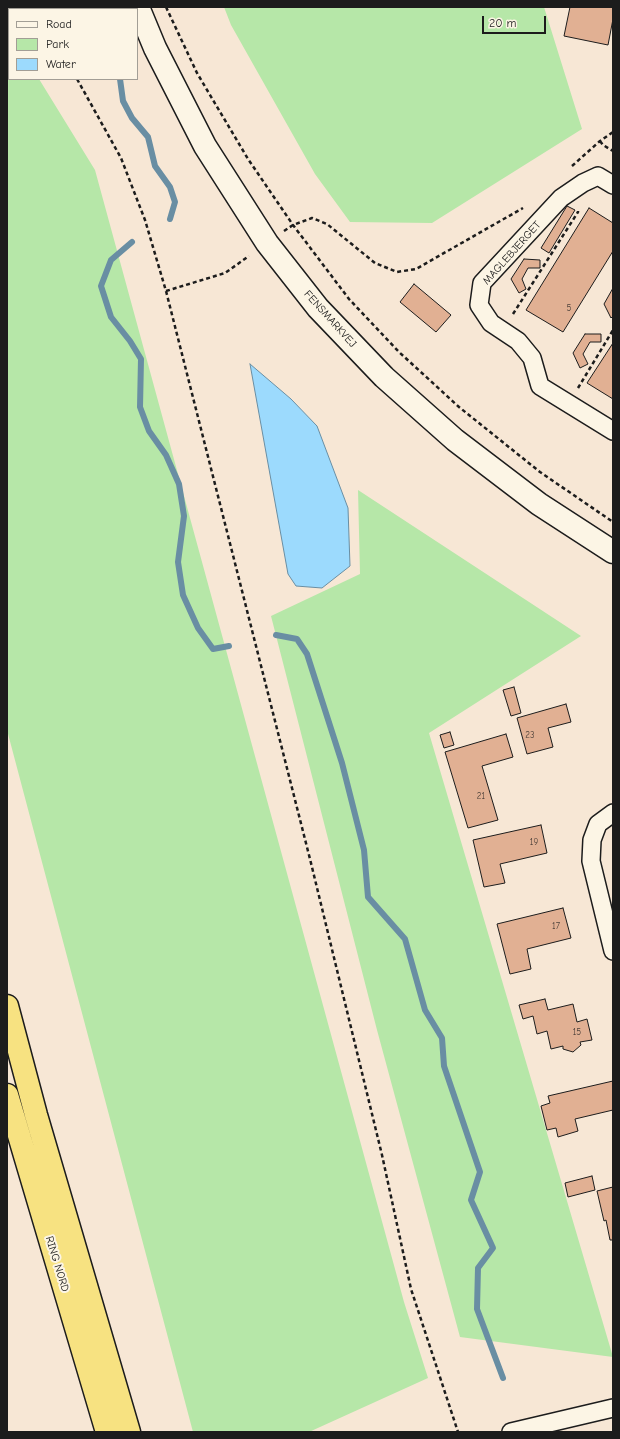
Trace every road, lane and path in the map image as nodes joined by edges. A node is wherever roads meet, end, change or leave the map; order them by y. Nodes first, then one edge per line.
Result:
1 (138, 7) edge
2 (166, 7) edge
3 (78, 80) edge
4 (613, 132) edge
5 (600, 141) junction
6 (613, 152) edge
7 (572, 166) dead end
8 (613, 185) edge
9 (561, 198) junction
10 (525, 206) dead end
11 (293, 225) junction
12 (267, 243) junction
13 (166, 291) junction
14 (613, 330) edge
15 (502, 331) junction
16 (569, 404) junction
17 (613, 431) edge
18 (613, 522) edge
19 (613, 552) edge
20 (613, 813) edge
21 (613, 951) edge
22 (7, 1006) edge
23 (7, 1095) edge
24 (613, 1408) edge
25 (108, 1432) edge
26 (129, 1432) edge
27 (458, 1432) edge
28 (511, 1432) edge

1 - 12 street, FENSMARKVEJ
2 - 11 path
3 - 13 path
4 - 5 path
5 - 6 path
5 - 7 path
8 - 9 street, MAGLEBJERGET
9 - 15 path
9 - 15 street, MAGLEBJERGET
10 - 11 path
11 - 12 path
11 - 18 path
12 - 13 path
12 - 19 street, FENSMARKVEJ
13 - 27 path
14 - 16 path
15 - 16 street, MAGLEBJERGET
16 - 17 street, MAGLEBJERGET
20 - 21 street
22 - 26 highway
23 - 25 highway, RING NORD
24 - 28 street

